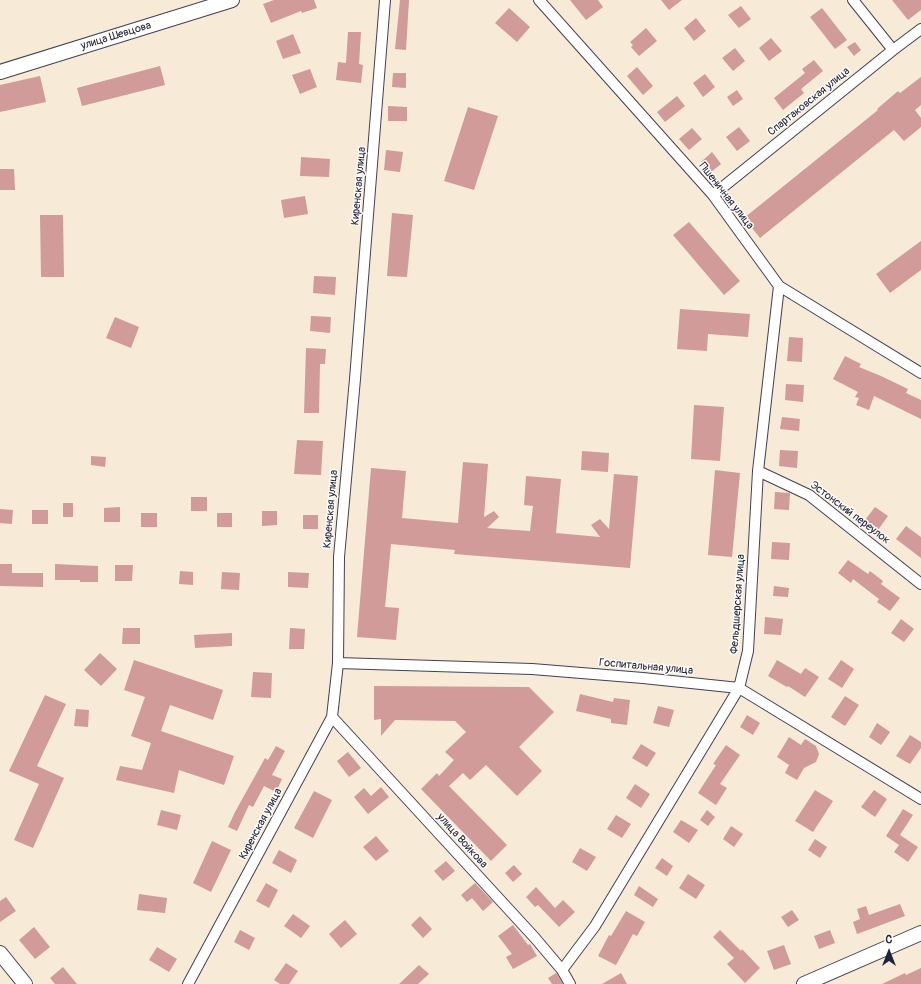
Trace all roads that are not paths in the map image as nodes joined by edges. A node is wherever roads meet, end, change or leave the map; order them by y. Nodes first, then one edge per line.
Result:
1 (232, 0) edge
2 (386, 0) edge
3 (538, 0) edge
4 (853, 0) edge
5 (921, 29) edge
6 (893, 50) junction
7 (0, 72) edge
8 (713, 194) junction
9 (779, 286) junction
10 (921, 373) edge
11 (758, 471) junction
12 (921, 584) edge
13 (338, 663) junction
14 (739, 688) junction
15 (332, 717) junction
16 (921, 799) edge
17 (921, 933) edge
18 (0, 953) edge
19 (562, 970) junction
20 (25, 984) edge
21 (188, 984) edge
22 (570, 984) edge
23 (804, 984) edge

1 - 7 main road, улица Шевцова
2 - 13 street, Киренская улица
3 - 8 street, Пшеничная улица
4 - 6 street
5 - 6 street, Спартаковская улица
6 - 8 street, Спартаковская улица
8 - 9 street, Пшеничная улица
9 - 10 street, Пшеничная улица
9 - 11 street, Фельдшерская улица
11 - 12 street, Эстонский переулок
11 - 14 street, Фельдшерская улица
13 - 14 street, Госпитальная улица
13 - 15 street, Киренская улица
14 - 16 street, Госпитальная улица
14 - 19 street, Фельдшерская улица
15 - 19 street, улица Войкова
15 - 21 street, Киренская улица
17 - 23 main road
18 - 20 main road
19 - 22 street, улица Войкова

